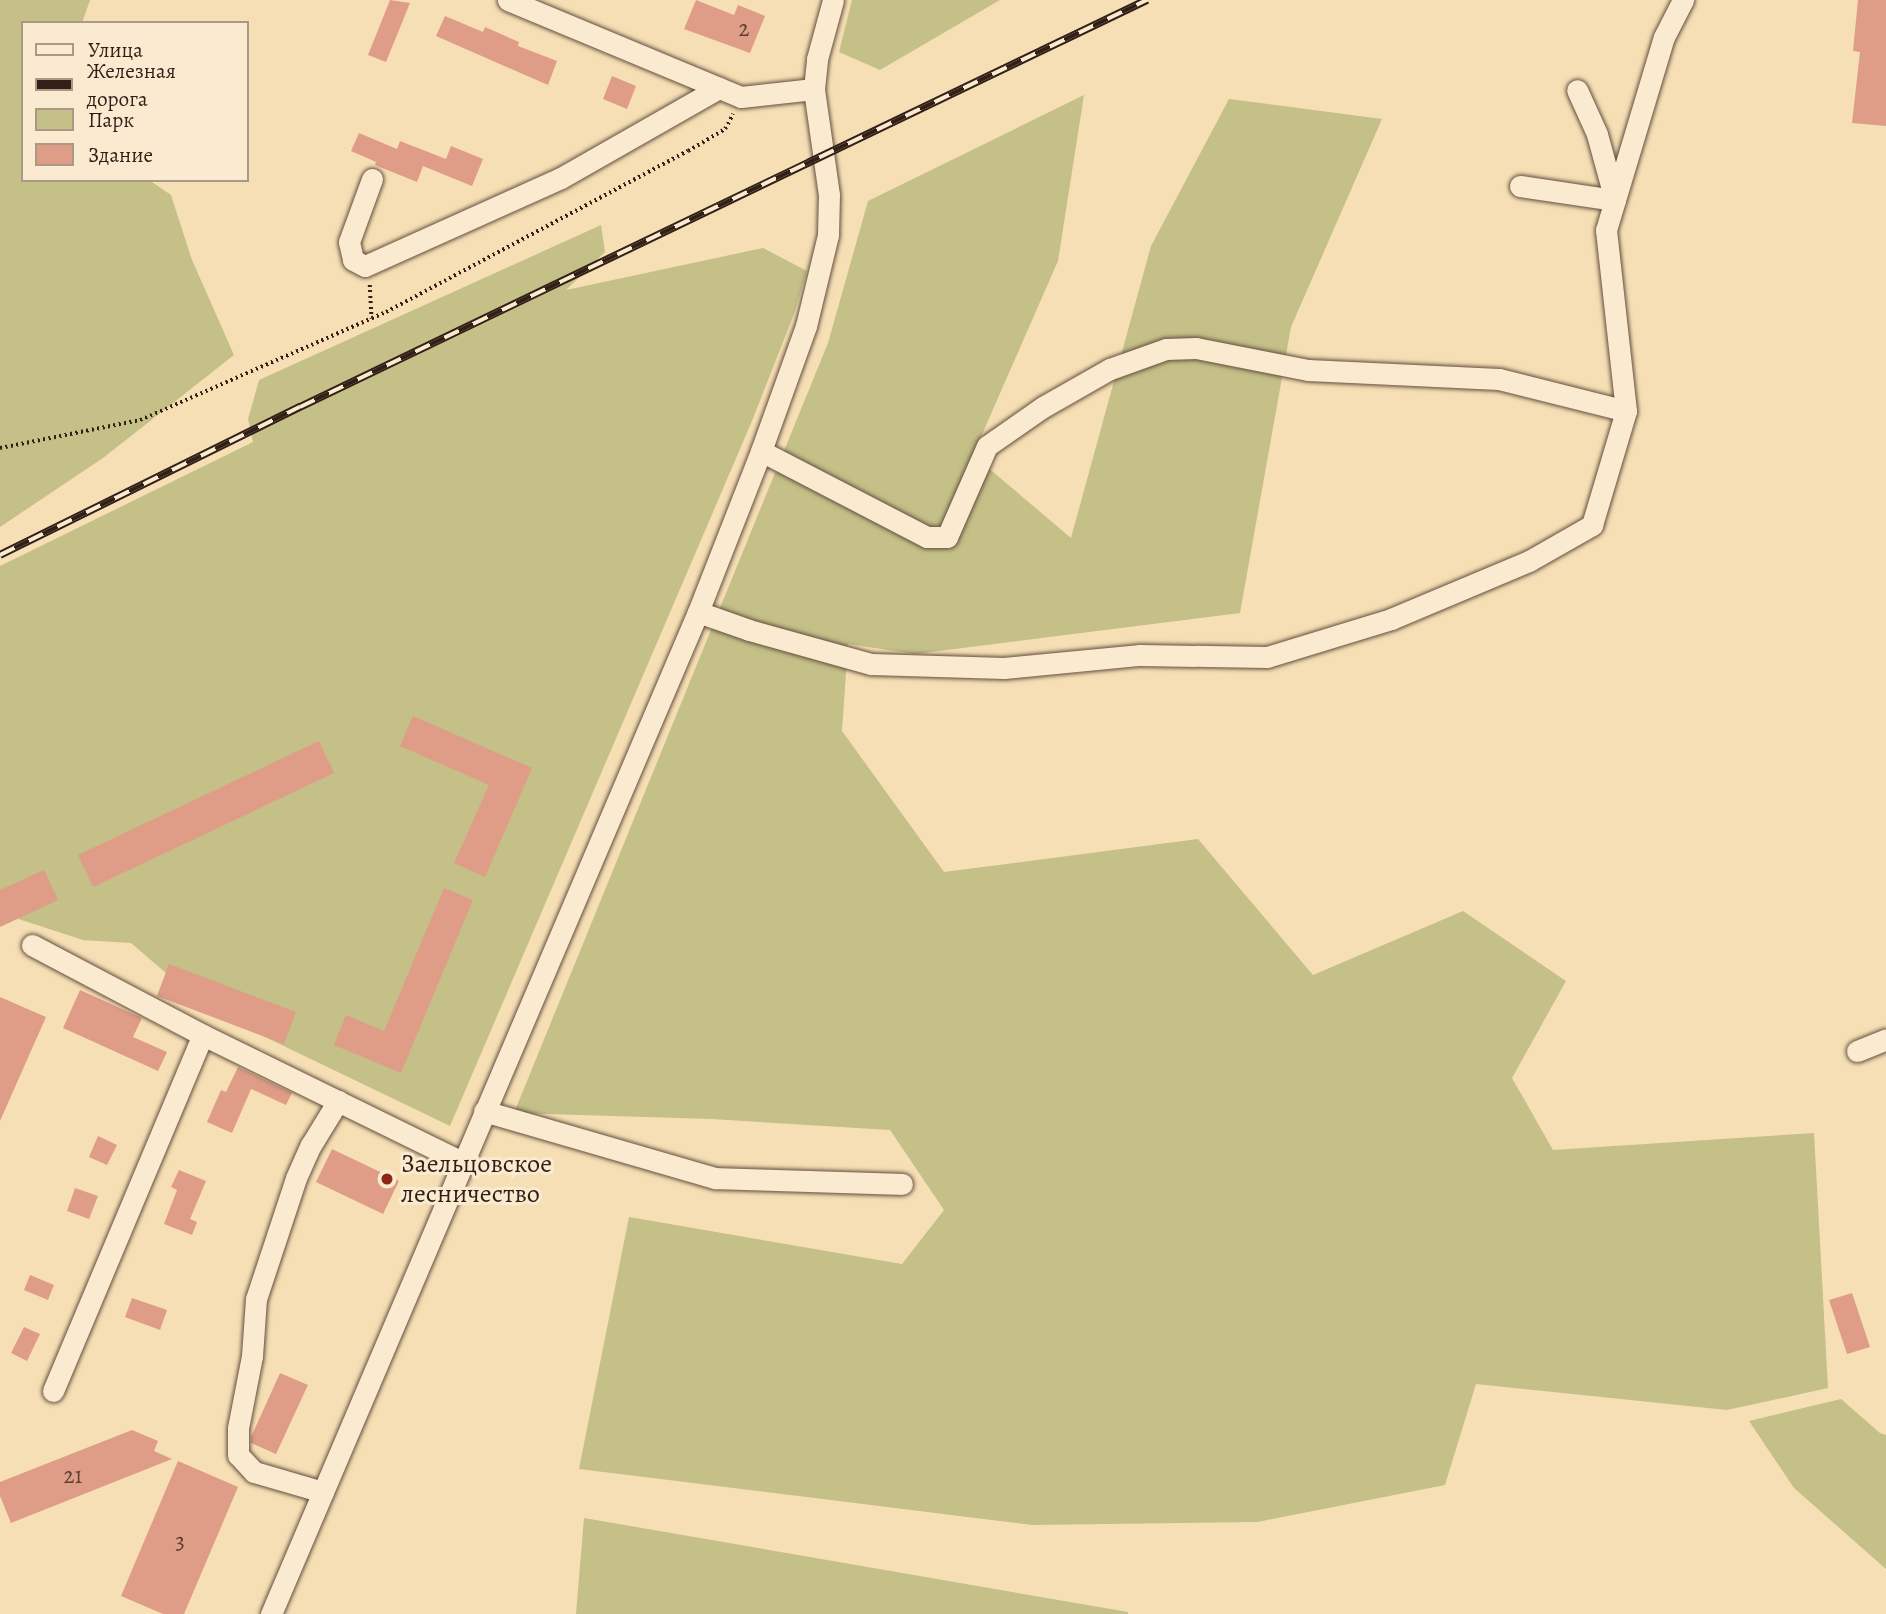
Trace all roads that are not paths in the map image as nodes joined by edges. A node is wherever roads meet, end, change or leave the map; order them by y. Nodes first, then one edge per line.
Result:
1 (508, 0) edge
2 (833, 0) edge
3 (1683, 0) edge
4 (719, 88) junction
5 (814, 89) junction
6 (1577, 90) dead end
7 (372, 179) dead end
8 (1520, 186) dead end
9 (1615, 200) junction
10 (1626, 411) junction
11 (761, 451) junction
12 (698, 612) junction
13 (33, 945) dead end
14 (203, 1035) junction
15 (1886, 1040) edge
16 (1857, 1051) dead end
17 (338, 1101) junction
18 (484, 1111) junction
19 (462, 1162) junction
20 (902, 1184) dead end
21 (53, 1391) dead end
22 (323, 1492) junction
23 (271, 1614) edge

1 - 4 street
2 - 5 street
3 - 9 street
4 - 5 street
4 - 7 street
5 - 11 street
6 - 9 street
8 - 9 street
9 - 10 street
10 - 11 street
10 - 12 street
11 - 12 street
12 - 18 street
13 - 14 street
14 - 17 street
14 - 21 street
15 - 16 street
17 - 19 street
17 - 22 street
18 - 19 street
18 - 20 street
19 - 22 street
22 - 23 street

